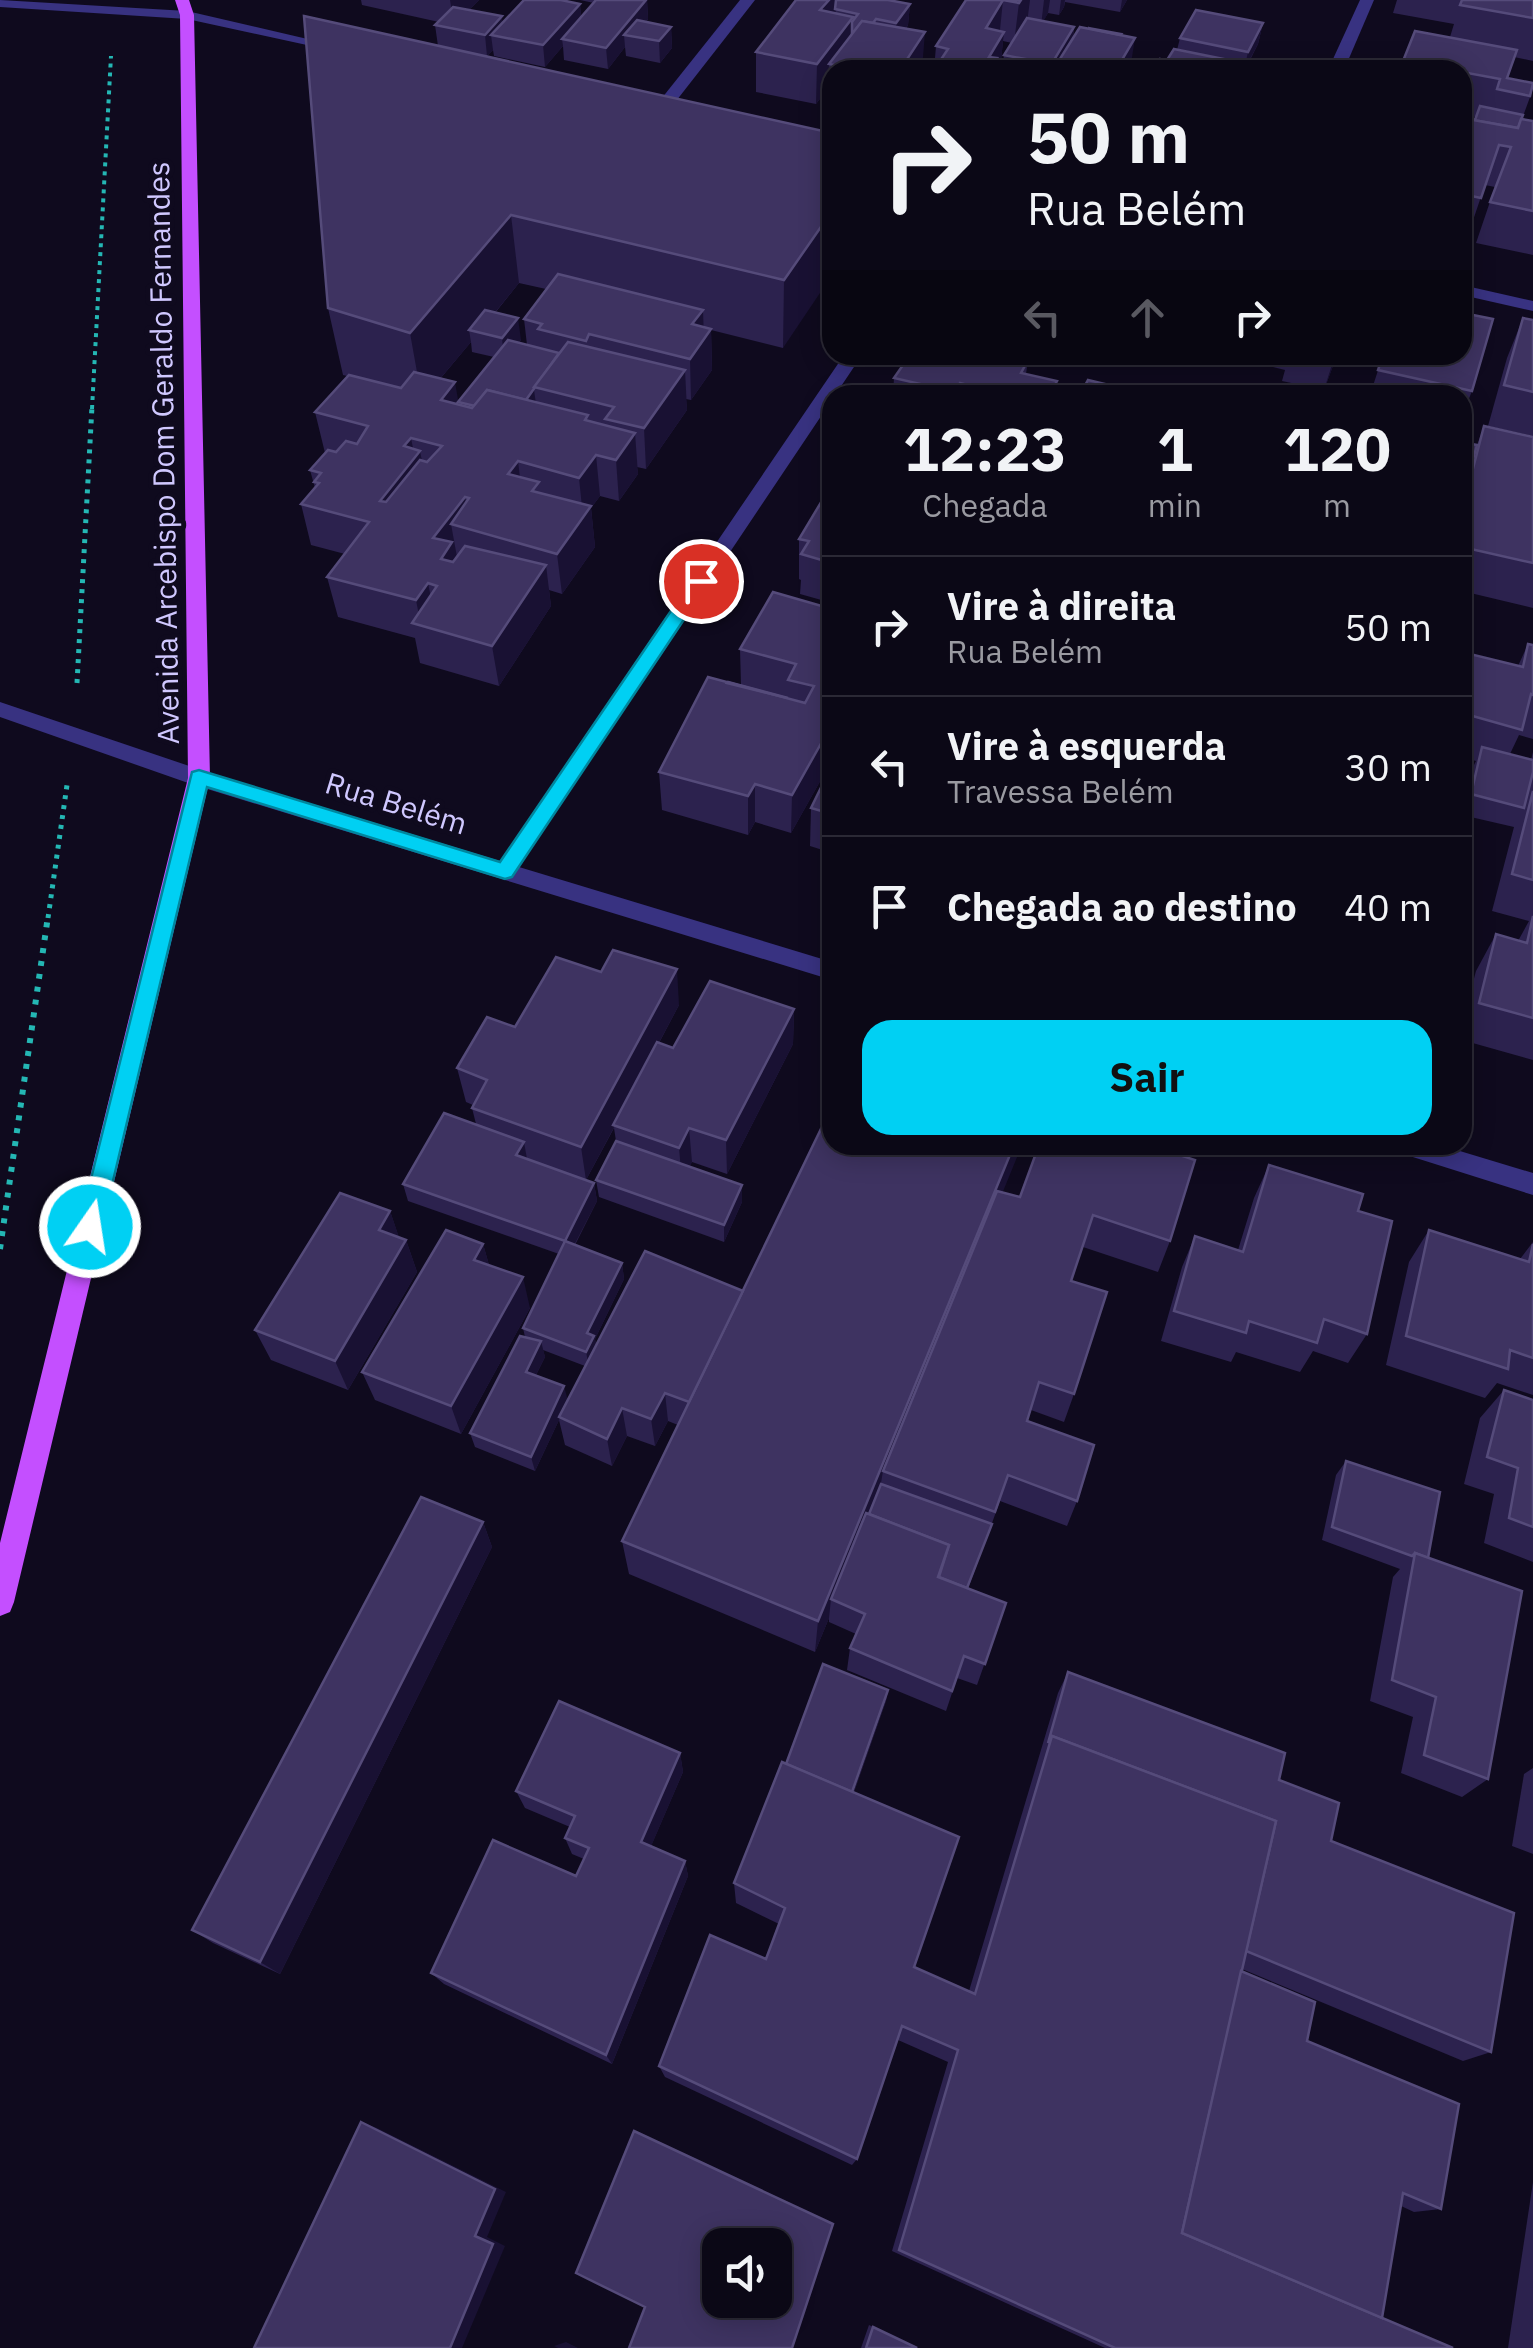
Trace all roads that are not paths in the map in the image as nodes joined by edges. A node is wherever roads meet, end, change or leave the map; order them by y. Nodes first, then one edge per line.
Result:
1 (748, 0) edge
2 (1367, 0) edge
3 (0, 3) edge
4 (184, 7) edge
5 (356, 51) edge
6 (1340, 60) edge
7 (637, 112) edge
8 (656, 116) junction
9 (674, 120) edge
10 (1472, 292) edge
11 (1533, 306) edge
12 (822, 401) edge
13 (0, 709) edge
14 (199, 778) junction
15 (505, 871) junction
16 (822, 968) edge
17 (1439, 1155) edge
18 (1533, 1184) edge
19 (0, 1602) edge

1 - 8 street
2 - 6 street
3 - 4 street
4 - 5 street
4 - 14 main road, Avenida Arcebispo Dom Geraldo Fernandes
7 - 8 street
8 - 9 street
10 - 11 street
12 - 15 street
13 - 14 street, Rua Belém
14 - 15 street, Rua Belém
14 - 19 main road, Avenida Arcebispo Dom Geraldo Fernandes
15 - 16 street, Rua Belém
17 - 18 street

